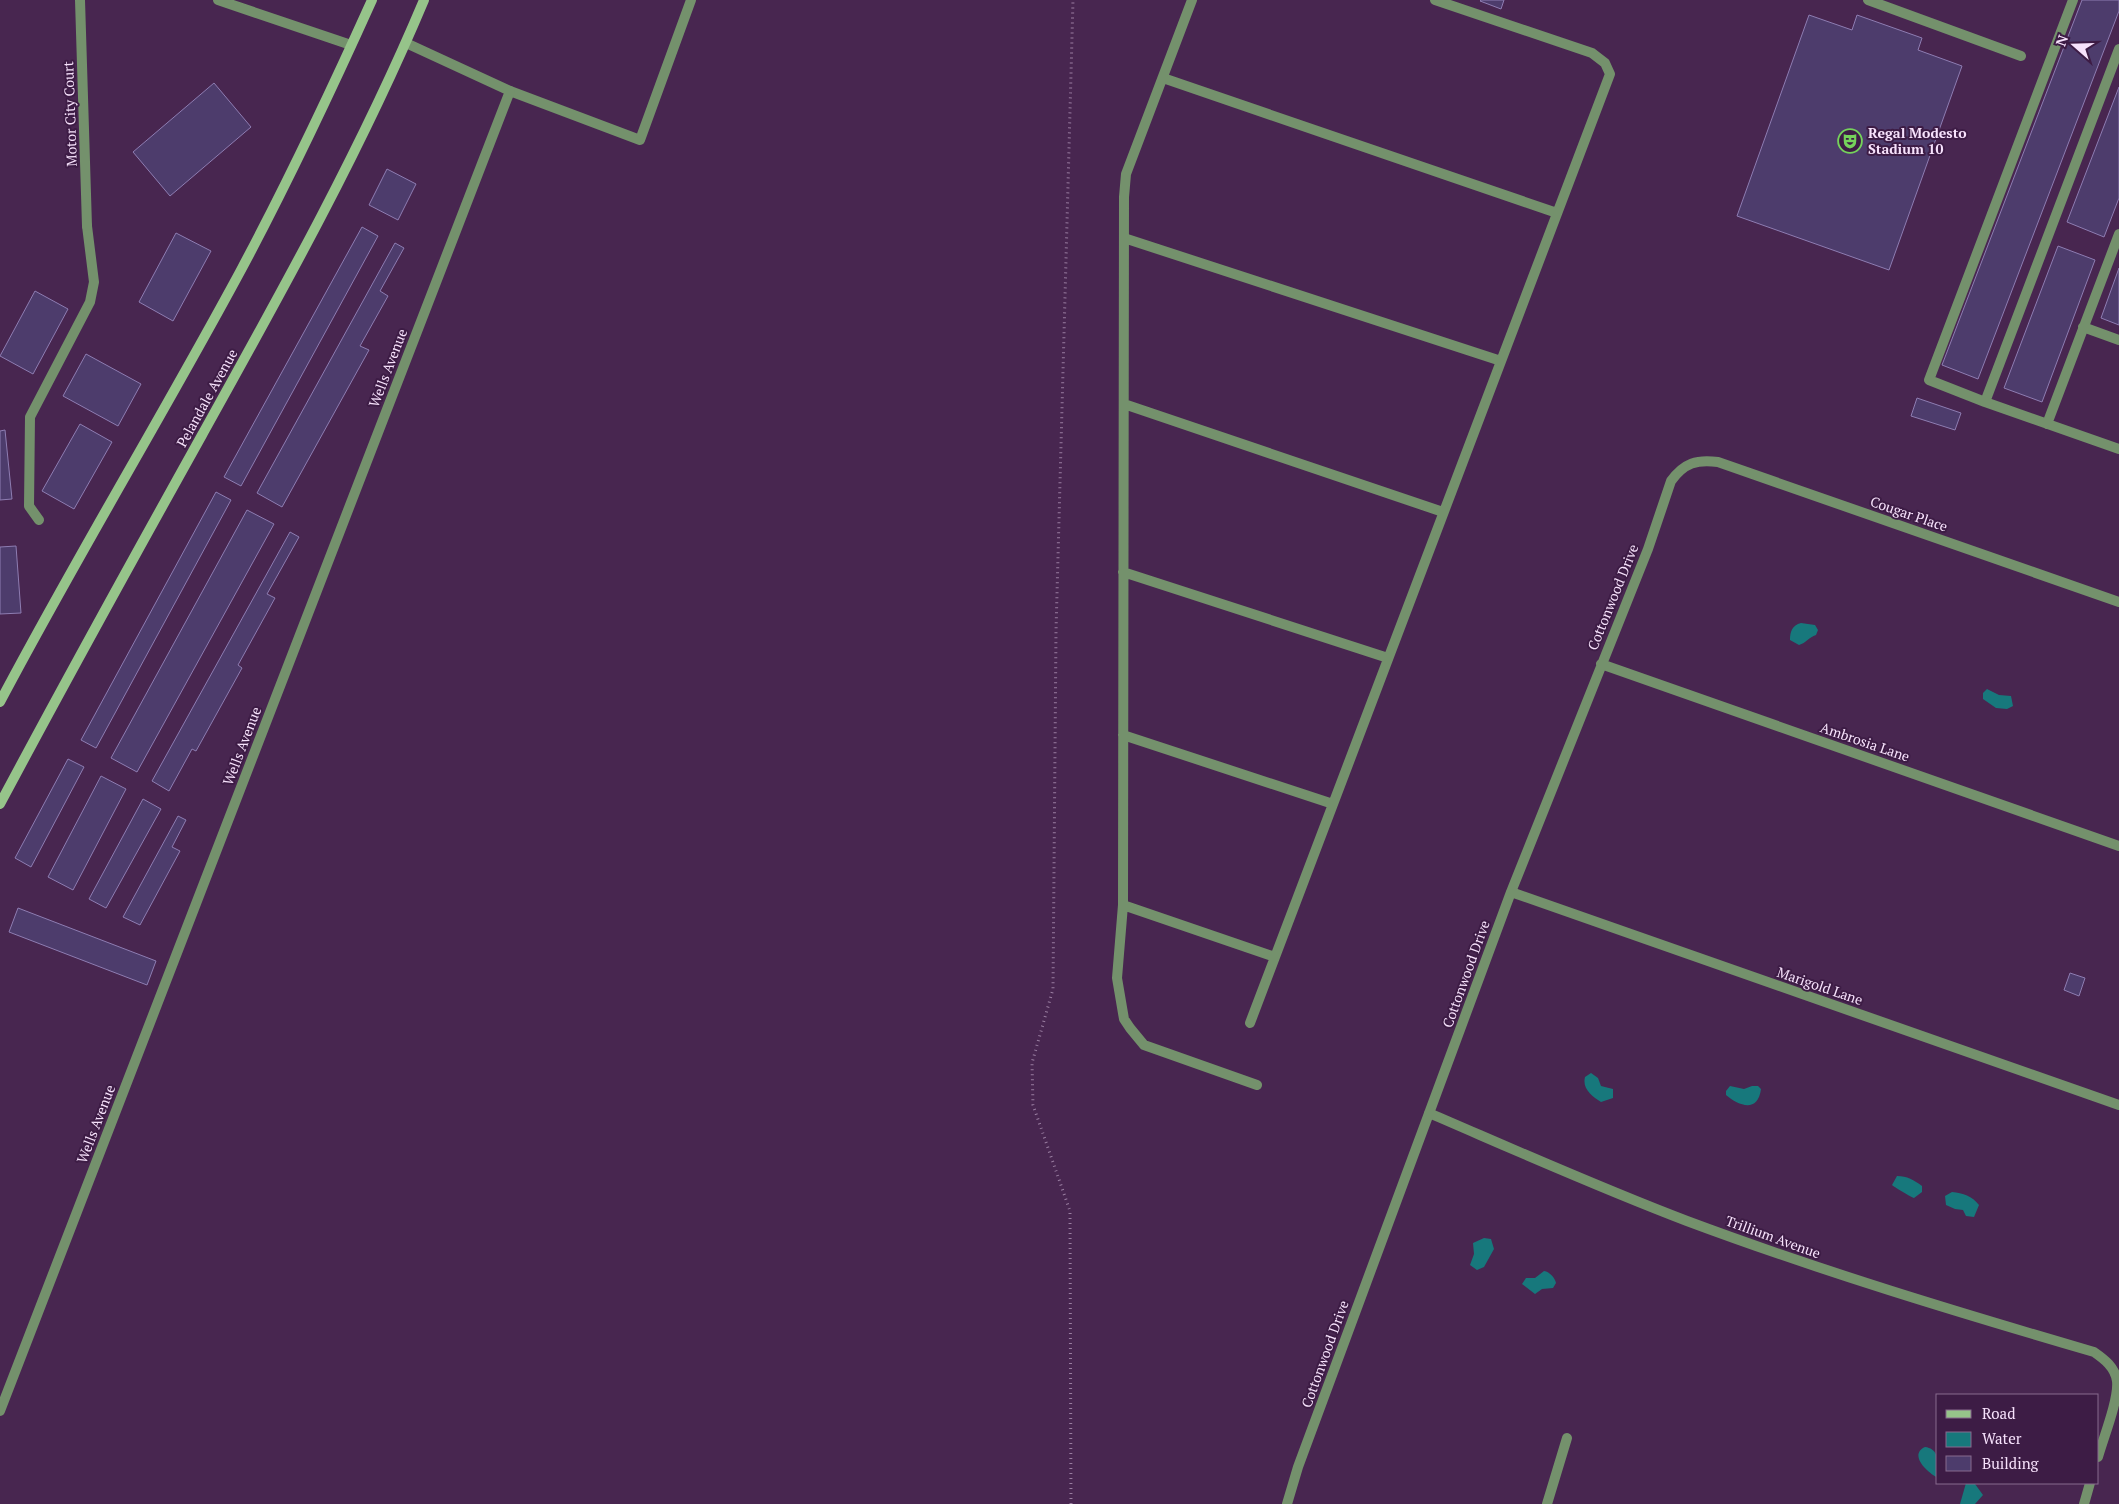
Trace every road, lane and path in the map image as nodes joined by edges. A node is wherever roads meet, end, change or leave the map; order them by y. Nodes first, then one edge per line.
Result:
1 (80, 0) edge
2 (218, 0) edge
3 (372, 0) edge
4 (424, 0) edge
5 (691, 0) edge
6 (1073, 0) edge
7 (1192, 0) edge
8 (1435, 0) edge
9 (1868, 0) edge
10 (2073, 0) edge
11 (406, 43) junction
12 (352, 45) junction
13 (2119, 49) edge
14 (2020, 56) dead end
15 (1163, 78) junction
16 (510, 91) junction
17 (1557, 213) junction
18 (2119, 234) edge
19 (1124, 238) junction
20 (2084, 328) junction
21 (2119, 340) edge
22 (1501, 362) junction
23 (1985, 402) junction
24 (1124, 404) junction
25 (2047, 424) junction
26 (2119, 450) edge
27 (1688, 463) joint
28 (1444, 512) junction
29 (39, 520) dead end
30 (1123, 572) junction
31 (2119, 602) edge
32 (1388, 658) junction
33 (1601, 664) junction
34 (0, 702) edge
35 (1123, 735) junction
36 (0, 804) edge
37 (1333, 804) junction
38 (2119, 846) edge
39 (1511, 892) junction
40 (1122, 905) junction
41 (1275, 957) junction
42 (1250, 1023) dead end
43 (1258, 1085) dead end
44 (2119, 1105) edge
45 (1429, 1113) junction
46 (0, 1411) edge
47 (1567, 1438) dead end
48 (2099, 1453) edge
49 (2090, 1484) edge
50 (1071, 1504) edge
51 (1287, 1504) edge
52 (1547, 1504) edge
53 (2084, 1504) edge

1 - 29 street, Motor City Court
2 - 12 street
3 - 12 main road
4 - 11 main road, Pelandale Avenue
5 - 16 street
6 - 50 path
7 - 15 street
8 - 17 street
9 - 14 street
10 - 23 street
11 - 16 street
11 - 36 main road, Pelandale Avenue
12 - 34 main road
13 - 23 street
15 - 17 street
15 - 19 street
16 - 46 street, Wells Avenue
17 - 22 street
18 - 20 street
19 - 22 street
19 - 24 street
20 - 21 street
20 - 25 street
22 - 28 street
23 - 25 street
24 - 28 street
24 - 30 street
25 - 26 street
27 - 31 street, Cougar Place
27 - 33 street, Cottonwood Drive
28 - 32 street
30 - 32 street
30 - 35 street
32 - 37 street
33 - 38 street, Ambrosia Lane
33 - 39 street, Cottonwood Drive
35 - 37 street
35 - 40 street
37 - 41 street
39 - 44 street, Marigold Lane
39 - 45 street, Cottonwood Drive
40 - 41 street
40 - 43 street
41 - 42 street
45 - 48 street, Trillium Avenue
45 - 51 street, Cottonwood Drive
47 - 52 street
49 - 53 street

